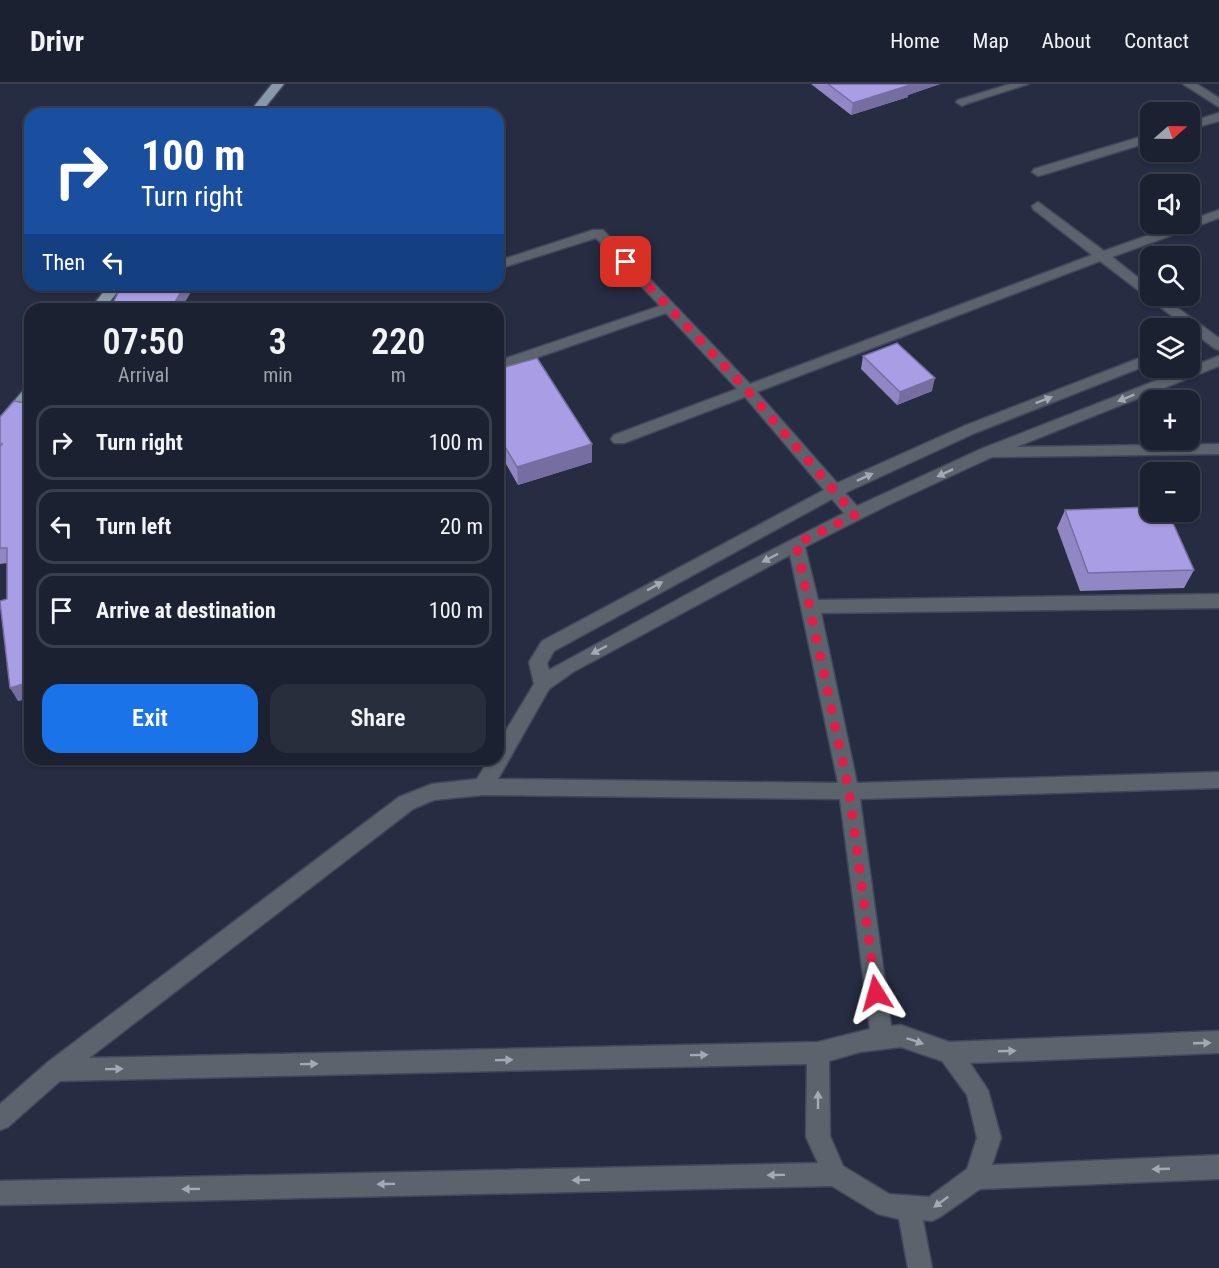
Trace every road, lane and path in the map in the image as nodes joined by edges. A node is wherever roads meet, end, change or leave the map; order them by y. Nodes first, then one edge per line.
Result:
1 (278, 84) edge
2 (1022, 84) edge
3 (1189, 84) edge
4 (962, 102) dead end
5 (1219, 103) edge
6 (259, 108) edge
7 (1219, 117) edge
8 (1200, 123) edge
9 (1140, 141) edge
10 (1038, 172) dead end
11 (1038, 206) dead end
12 (1219, 213) edge
13 (1101, 256) junction
14 (504, 263) edge
15 (1140, 285) edge
16 (111, 291) edge
17 (102, 303) edge
18 (1169, 306) edge
19 (668, 308) junction
20 (1215, 338) edge
21 (1200, 342) edge
22 (1219, 361) edge
23 (1140, 363) edge
24 (504, 364) edge
25 (747, 390) junction
26 (24, 398) edge
27 (0, 428) edge
28 (619, 439) dead end
29 (1219, 449) edge
30 (986, 454) junction
31 (834, 491) junction
32 (855, 515) junction
33 (796, 544) junction
34 (1219, 601) edge
35 (811, 607) junction
36 (543, 684) junction
37 (504, 751) edge
38 (496, 765) edge
39 (1219, 780) edge
40 (483, 787) junction
41 (849, 791) junction
42 (882, 1038) junction
43 (1219, 1042) edge
44 (818, 1053) junction
45 (949, 1053) junction
46 (56, 1070) junction
47 (0, 1119) edge
48 (1219, 1167) edge
49 (835, 1174) junction
50 (976, 1177) junction
51 (0, 1193) edge
52 (909, 1208) junction
53 (920, 1268) edge

1 - 6 main road
2 - 4 street
3 - 5 street
7 - 8 street
9 - 10 street
11 - 13 street
12 - 13 street
13 - 15 street
13 - 25 street
14 - 19 street
16 - 17 main road
18 - 20 street
19 - 24 street
19 - 25 street
20 - 21 street
22 -> 30 street
31 -> 23 street
25 - 28 street
25 - 31 street
26 - 27 main road
29 - 30 street
30 -> 32 street
31 - 32 street
36 -> 31 street
32 - 33 street
33 - 35 street
33 -> 36 street
34 - 35 street
35 - 41 street
36 - 37 street
38 - 40 street
39 - 41 street
40 - 41 street
40 - 46 street
41 - 42 street
42 - 44 street
42 -> 45 street
45 -> 43 street
46 -> 44 street
49 -> 44 street
45 - 50 street
46 - 47 street
48 -> 50 street
49 -> 51 street
49 - 52 street
50 -> 52 street
52 - 53 street

